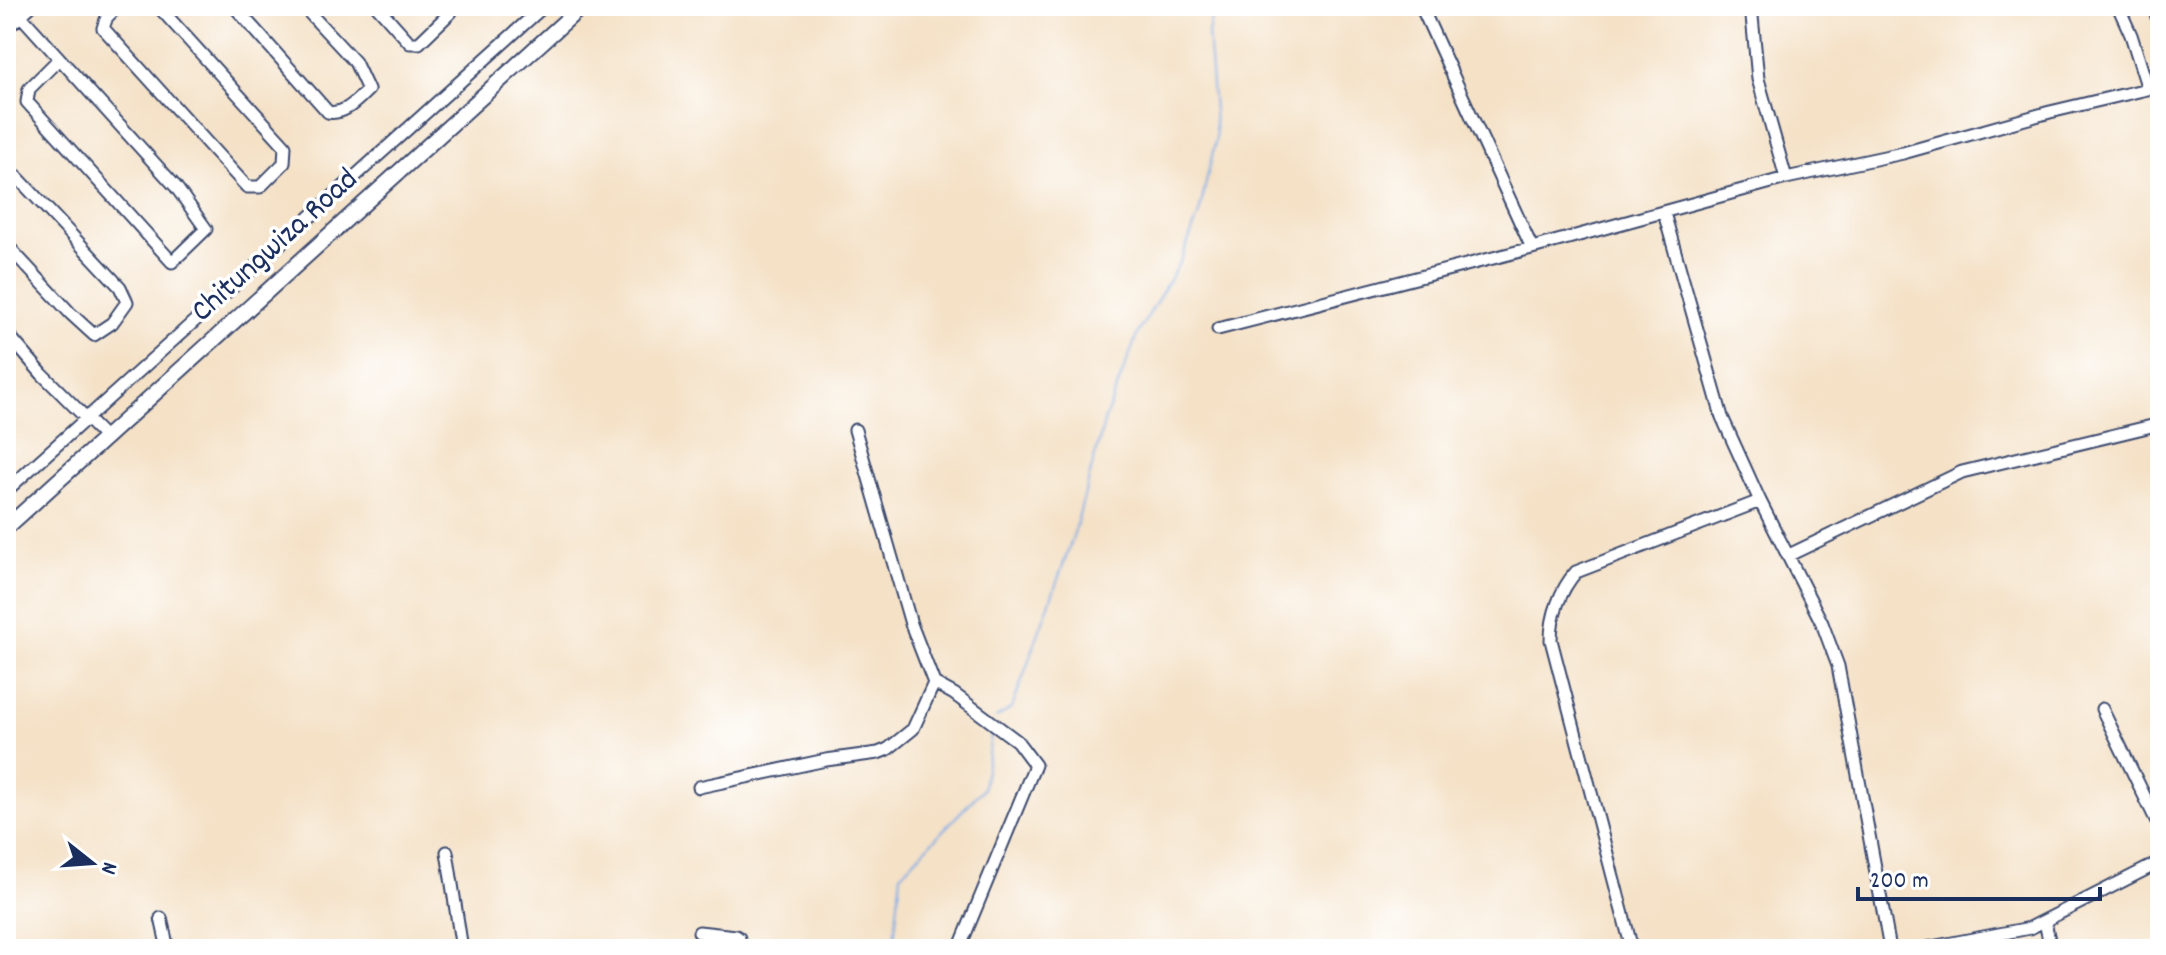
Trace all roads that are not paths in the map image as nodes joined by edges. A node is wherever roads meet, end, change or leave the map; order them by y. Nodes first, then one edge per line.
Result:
1 (31, 6) edge
2 (118, 6) edge
3 (158, 6) edge
4 (234, 6) edge
5 (303, 6) edge
6 (377, 6) edge
7 (450, 6) edge
8 (544, 6) edge
9 (582, 6) edge
10 (1421, 6) edge
11 (1751, 6) edge
12 (2118, 6) edge
13 (2155, 6) edge
14 (21, 16) junction
15 (2160, 17) edge
16 (6, 29) edge
17 (59, 59) junction
18 (2154, 87) edge
19 (6, 165) edge
20 (1786, 178) junction
21 (1664, 213) junction
22 (6, 244) edge
23 (1532, 248) junction
24 (1218, 329) dead end
25 (6, 332) edge
26 (88, 419) junction
27 (2160, 424) edge
28 (855, 430) dead end
29 (106, 438) junction
30 (6, 491) edge
31 (1760, 501) junction
32 (6, 528) edge
33 (1789, 555) junction
34 (934, 683) junction
35 (2102, 709) dead end
36 (699, 787) dead end
37 (2160, 828) edge
38 (447, 852) dead end
39 (2160, 862) edge
40 (161, 918) dead end
41 (2045, 922) junction
42 (699, 932) dead end
43 (168, 949) edge
44 (462, 949) edge
45 (740, 949) edge
46 (959, 949) edge
47 (1632, 949) edge
48 (1890, 949) edge
49 (1921, 949) edge
50 (2051, 949) edge

1 - 14 street
2 - 3 street
4 - 5 street
6 - 7 street
8 - 26 street
9 - 29 main road, Chitungwiza Road
10 - 23 street
11 - 20 street
12 - 18 street
13 - 15 highway
14 - 16 street
14 - 17 street
17 - 17 street
18 - 20 street
19 - 22 street
20 - 21 street
21 - 23 street
21 - 31 street
23 - 24 street
25 - 26 street
26 - 29 street
26 - 30 street
27 - 33 street
28 - 34 street
29 - 32 main road, Chitungwiza Road
31 - 33 street
31 - 47 street
33 - 48 street
34 - 36 street
34 - 46 street
35 - 37 street
38 - 44 street
39 - 41 street
40 - 43 street
41 - 49 street
41 - 50 street
42 - 45 street

